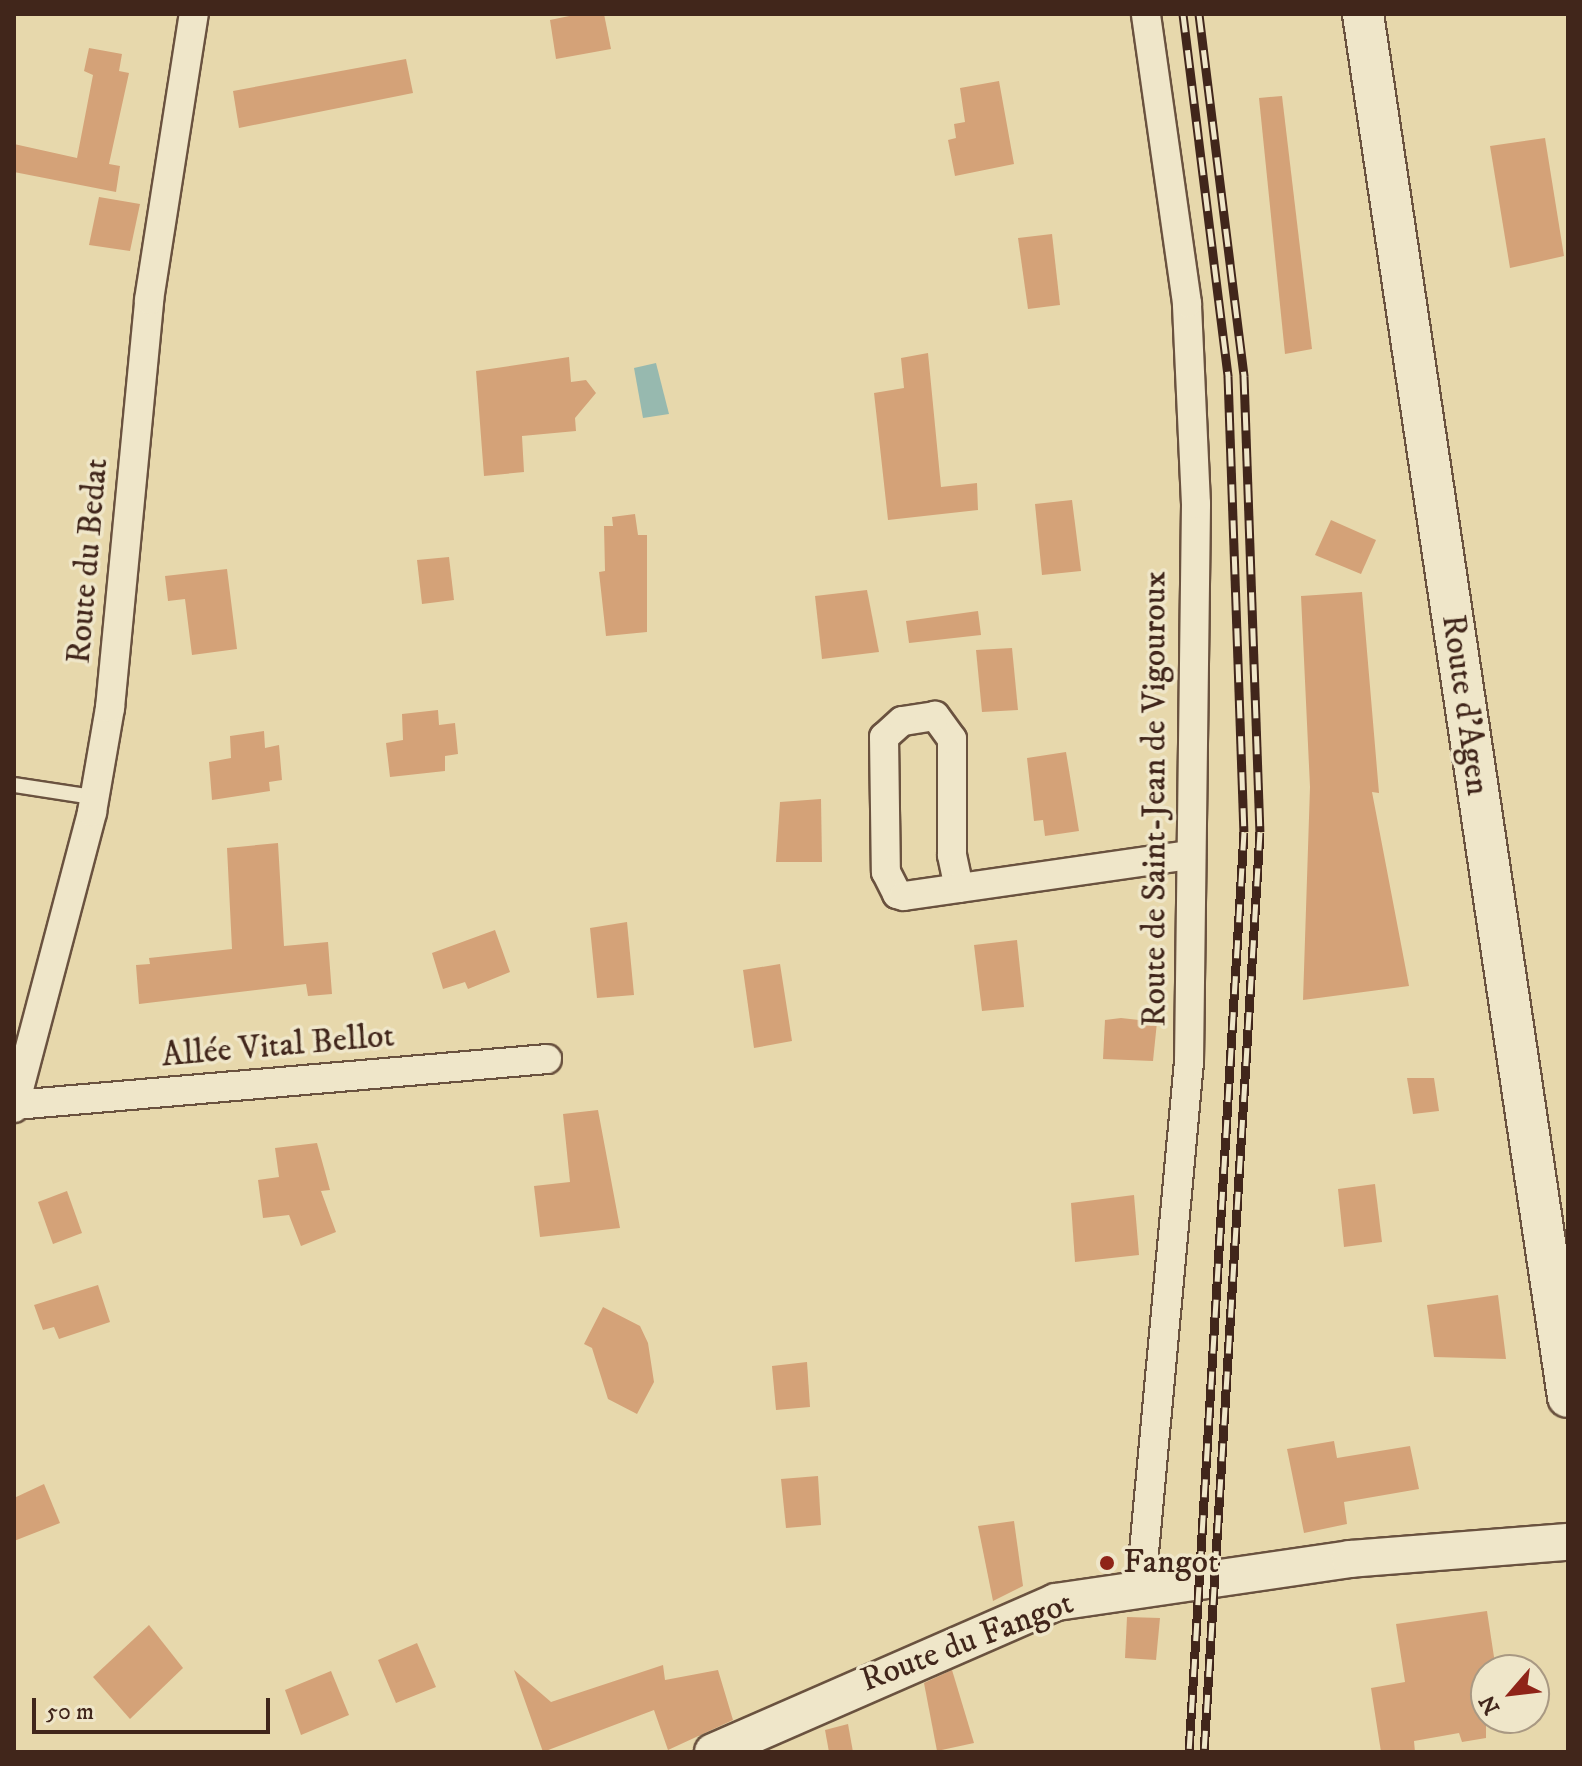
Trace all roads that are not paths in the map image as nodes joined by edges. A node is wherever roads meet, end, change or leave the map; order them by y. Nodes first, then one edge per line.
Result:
1 (194, 14) edge
2 (1146, 14) edge
3 (1363, 14) edge
4 (14, 785) edge
5 (92, 797) junction
6 (1190, 855) junction
7 (959, 888) junction
8 (547, 1059) dead end
9 (14, 1106) edge
10 (1568, 1397) edge
11 (1568, 1542) edge
12 (1141, 1585) junction
13 (713, 1752) edge

1 - 5 street, Route du Bedat
2 - 6 street, Route de Saint-Jean de Vigouroux
3 - 10 main road, Route d'Agen
4 - 5 lane
5 - 9 street, Route du Bedat
6 - 7 street
6 - 12 street, Route de Saint-Jean de Vigouroux
7 - 7 street
8 - 9 street, Allée Vital Bellot
11 - 12 street, Route du Fangot
12 - 13 street, Route du Fangot

